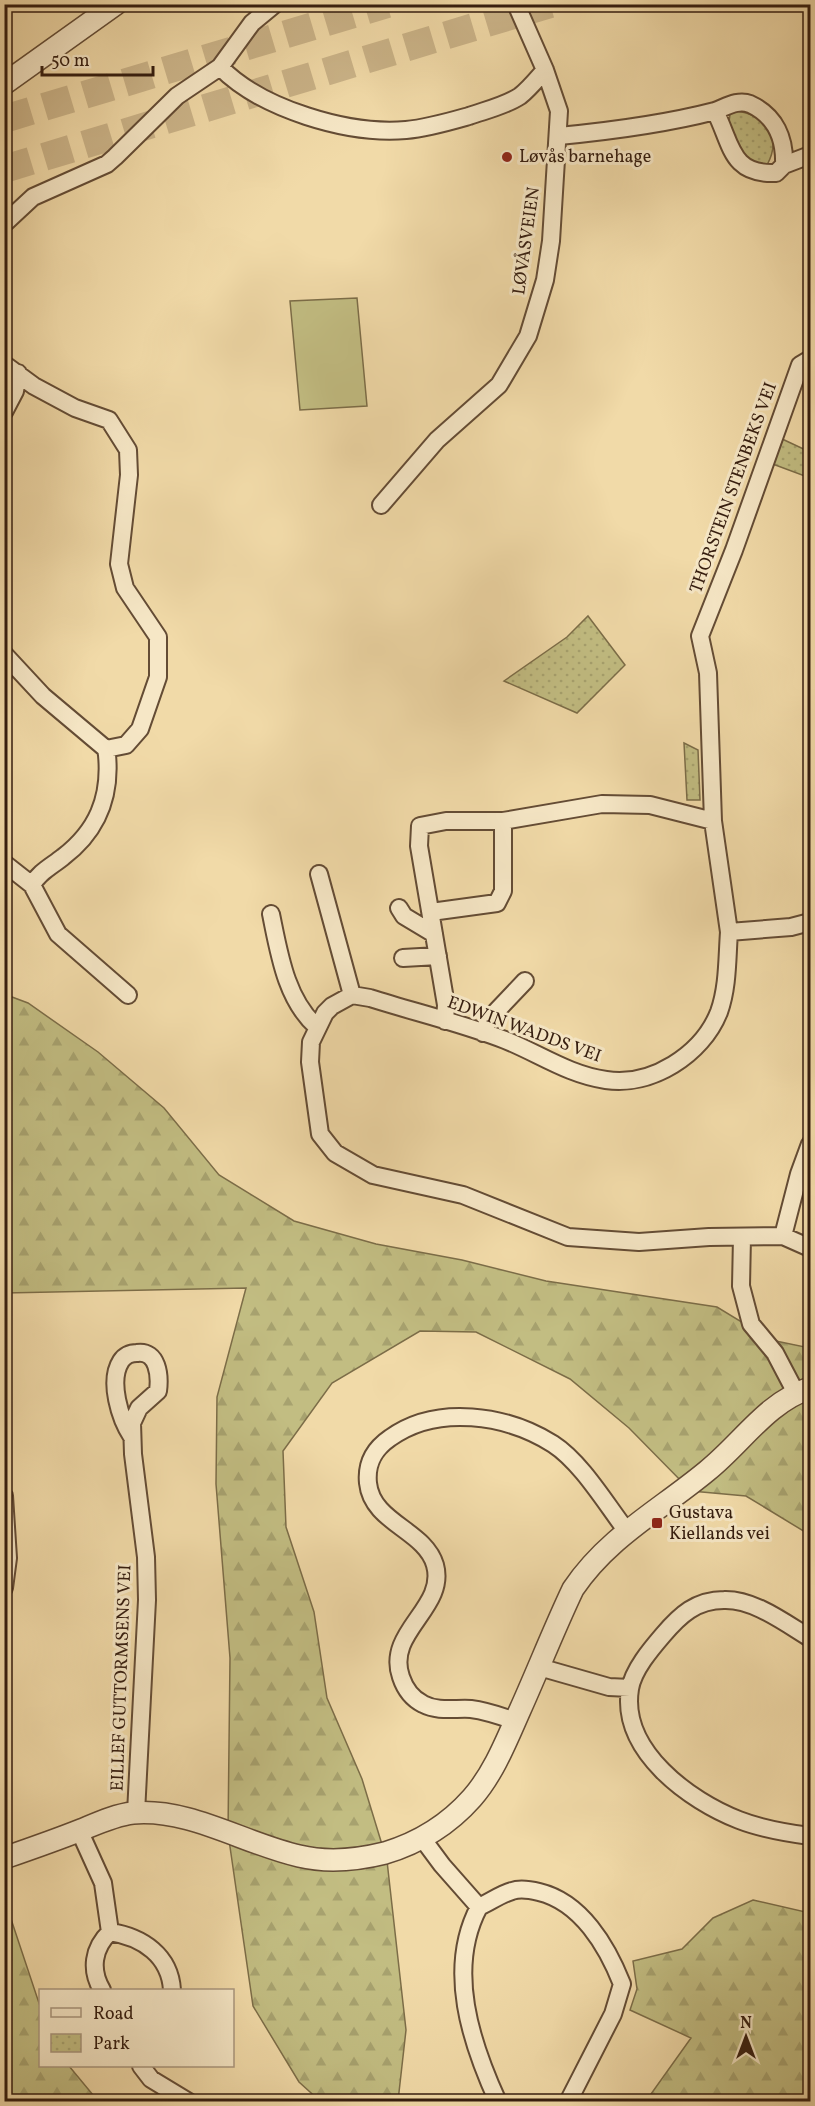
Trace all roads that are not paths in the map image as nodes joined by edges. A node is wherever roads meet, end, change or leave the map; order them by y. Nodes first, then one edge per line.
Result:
1 (116, 4) edge
2 (275, 4) edge
3 (516, 4) edge
4 (220, 67) junction
5 (545, 70) junction
6 (4, 84) edge
7 (715, 111) junction
8 (559, 136) junction
9 (810, 155) edge
10 (784, 165) junction
11 (4, 224) edge
12 (810, 359) edge
13 (11, 368) edge
14 (4, 412) edge
15 (381, 505) dead end
16 (700, 636) joint
17 (4, 654) edge
18 (106, 749) junction
19 (503, 821) junction
20 (713, 821) junction
21 (4, 863) edge
22 (319, 873) dead end
23 (32, 885) junction
24 (399, 908) dead end
25 (431, 912) junction
26 (271, 914) dead end
27 (810, 922) edge
28 (729, 932) junction
29 (434, 934) junction
30 (438, 956) junction
31 (403, 958) dead end
32 (525, 981) dead end
33 (128, 995) dead end
34 (352, 995) junction
35 (445, 1021) junction
36 (317, 1027) junction
37 (483, 1033) junction
38 (810, 1144) edge
39 (783, 1236) junction
40 (741, 1238) junction
41 (810, 1248) edge
42 (803, 1390) edge
43 (132, 1437) dead end
44 (4, 1496) edge
45 (626, 1530) junction
46 (4, 1588) edge
47 (810, 1638) edge
48 (539, 1667) junction
49 (630, 1688) junction
50 (515, 1721) junction
51 (136, 1813) junction
52 (80, 1830) junction
53 (810, 1836) edge
54 (422, 1838) junction
55 (4, 1858) edge
56 (479, 1908) junction
57 (110, 1932) junction
58 (102, 1989) edge
59 (172, 1989) edge
60 (142, 2067) edge
61 (189, 2102) edge
62 (498, 2102) edge
63 (568, 2102) edge

1 - 6 street
2 - 4 street
3 - 5 street, LØVÅSVEIEN
4 - 5 street
4 - 11 street
5 - 8 street, LØVÅSVEIEN
7 - 8 street
7 - 10 street
7 - 10 street
8 - 15 street, LØVÅSVEIEN
9 - 10 street
12 - 16 street, THORSTEIN STENBEKS VEI
13 - 14 street
13 - 18 street
16 - 20 street, EDWIN WADDS VEI
17 - 18 street
18 - 23 street
19 - 20 street
19 - 25 street
19 - 25 street
20 - 28 street, EDWIN WADDS VEI
21 - 23 street
22 - 34 street
23 - 33 street
24 - 29 street
25 - 29 street
26 - 36 street
27 - 28 street
28 - 37 street, EDWIN WADDS VEI
29 - 30 street
30 - 31 street
30 - 35 street
32 - 37 street
34 - 35 street, EDWIN WADDS VEI
34 - 36 street
35 - 37 street, EDWIN WADDS VEI
36 - 40 street
38 - 39 street
39 - 40 street
39 - 41 street
40 - 42 street
42 - 45 street
43 - 51 street, EILLEF GUTTORMSENS VEI
44 - 46 street
45 - 48 street
45 - 50 street
47 - 49 street
48 - 49 street
48 - 50 street
49 - 53 street
50 - 54 street
51 - 52 street
51 - 54 street
52 - 55 street
52 - 57 street
54 - 56 street
56 - 62 street
56 - 63 street
57 - 58 street
57 - 59 street
60 - 61 street

